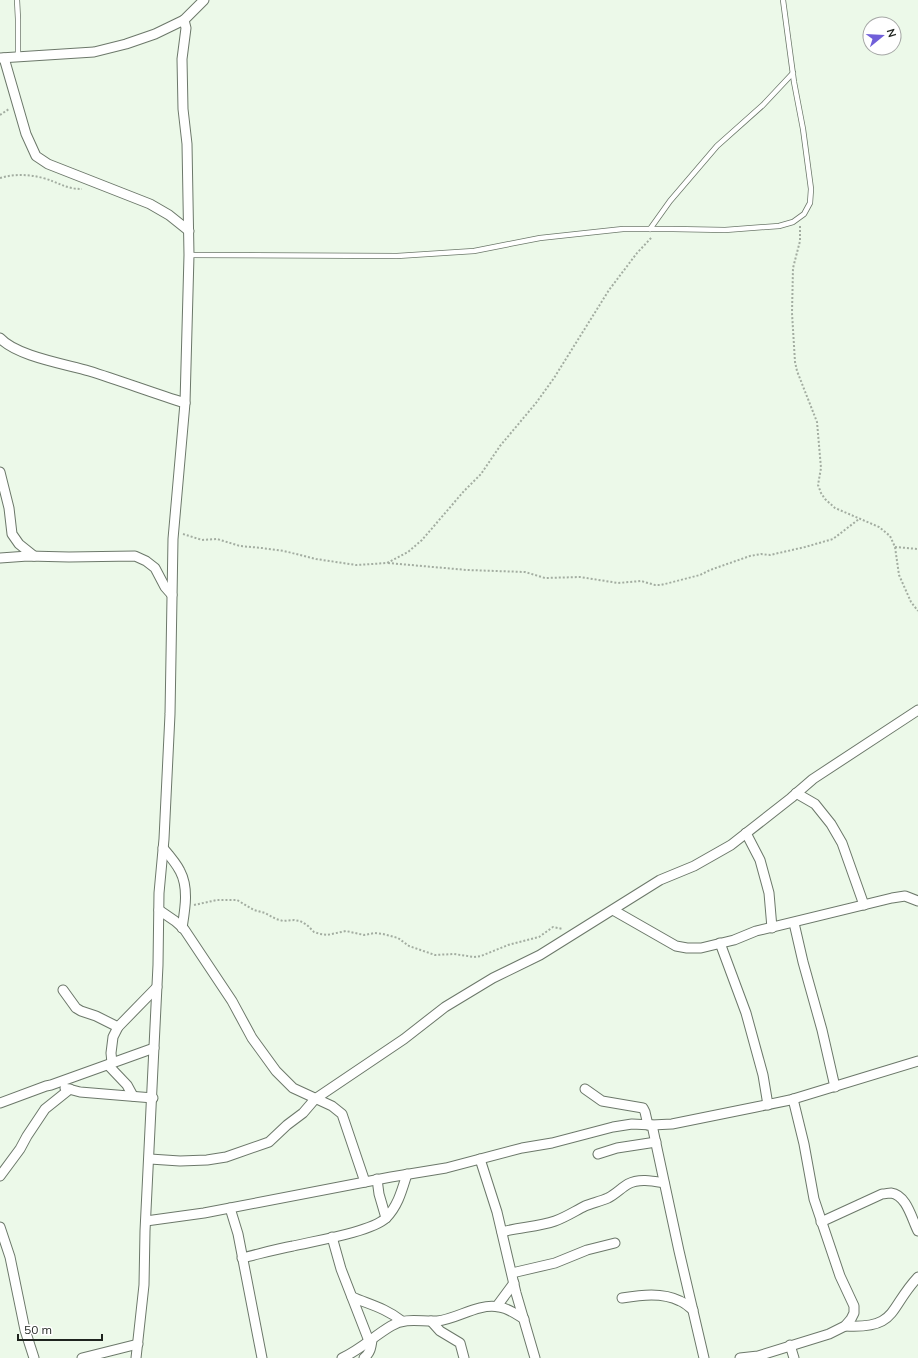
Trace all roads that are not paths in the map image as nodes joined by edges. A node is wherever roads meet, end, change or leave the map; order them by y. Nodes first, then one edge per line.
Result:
1 (17, 0) edge
2 (204, 0) edge
3 (783, 0) edge
4 (184, 20) junction
5 (18, 57) junction
6 (2, 58) edge
7 (793, 73) junction
8 (650, 229) junction
9 (189, 231) junction
10 (189, 255) junction
11 (0, 338) edge
12 (185, 403) junction
13 (0, 472) edge
14 (34, 556) junction
15 (0, 558) edge
16 (172, 596) junction
17 (918, 710) edge
18 (796, 793) junction
19 (746, 833) junction
20 (163, 848) junction
21 (916, 898) edge
22 (864, 905) junction
23 (159, 910) junction
24 (613, 910) junction
25 (794, 923) junction
26 (182, 928) junction
27 (772, 928) junction
28 (720, 943) junction
29 (157, 987) junction
30 (63, 990) dead end
31 (118, 1027) junction
32 (154, 1048) junction
33 (918, 1061) edge
34 (110, 1064) junction
35 (51, 1085) junction
36 (835, 1087) junction
37 (70, 1089) junction
38 (584, 1089) dead end
39 (133, 1096) junction
40 (153, 1098) junction
41 (315, 1099) junction
42 (793, 1099) junction
43 (0, 1103) edge
44 (768, 1105) junction
45 (650, 1125) junction
46 (656, 1142) junction
47 (598, 1154) dead end
48 (150, 1159) junction
49 (480, 1159) junction
50 (407, 1174) junction
51 (0, 1176) edge
52 (377, 1179) junction
53 (365, 1182) junction
54 (664, 1183) junction
55 (230, 1208) junction
56 (386, 1218) junction
57 (146, 1221) junction
58 (821, 1222) junction
59 (0, 1227) edge
60 (918, 1231) edge
61 (502, 1232) junction
62 (332, 1237) junction
63 (615, 1243) dead end
64 (242, 1258) junction
65 (512, 1273) junction
66 (918, 1277) edge
67 (514, 1283) junction
68 (352, 1297) junction
69 (622, 1298) dead end
70 (497, 1306) junction
71 (693, 1310) junction
72 (524, 1319) junction
73 (402, 1321) junction
74 (431, 1321) junction
75 (844, 1326) junction
76 (370, 1341) junction
77 (138, 1344) junction
78 (790, 1345) junction
79 (756, 1357) edge
80 (34, 1358) edge
81 (82, 1358) edge
82 (136, 1358) edge
83 (262, 1358) edge
84 (342, 1358) edge
85 (364, 1358) edge
86 (464, 1358) edge
87 (534, 1358) edge
88 (704, 1358) edge
89 (740, 1358) edge
90 (794, 1358) edge

1 - 5 lane
2 - 4 street
3 - 7 lane
4 - 5 street
4 - 9 street
5 - 6 street
6 - 9 street
7 - 8 lane
7 - 8 lane
8 - 10 lane
9 - 10 street
10 - 12 street
11 - 12 street
12 - 16 street
13 - 14 street
14 - 15 street
14 - 16 street
16 - 20 street
17 - 18 street
18 - 19 street
18 - 22 street
19 - 24 street
19 - 27 street
20 - 23 street
20 - 26 street
21 - 22 street
22 - 25 street
23 - 26 street
23 - 29 street
24 - 28 street
24 - 41 street
25 - 27 street
25 - 36 street
26 - 41 street
27 - 28 street
28 - 44 street
29 - 31 street
29 - 32 street
30 - 31 street
31 - 34 street
32 - 34 street
32 - 40 street
33 - 36 street
34 - 35 street
34 - 39 street
35 - 37 street
35 - 43 street
36 - 42 street
37 - 39 street
37 - 51 street
38 - 45 street
39 - 40 street
40 - 48 street
41 - 48 street
41 - 53 street
42 - 44 street
42 - 58 street
44 - 45 street
45 - 46 street
45 - 49 street
46 - 47 street
46 - 54 street
48 - 57 street
49 - 50 street
49 - 61 street
50 - 52 street
50 - 56 street
52 - 53 street
52 - 56 street
53 - 55 street
54 - 61 street
54 - 71 street
55 - 57 street
55 - 64 street
56 - 62 street
57 - 77 street
58 - 60 street
58 - 75 street
59 - 80 street
61 - 65 street
62 - 64 street
62 - 68 street
63 - 65 street
64 - 83 street
65 - 67 street
66 - 75 street
67 - 70 street
67 - 72 street
68 - 73 street
68 - 76 street
69 - 71 street
70 - 72 street
70 - 74 street
71 - 88 street
72 - 87 street
73 - 74 street
73 - 76 street
74 - 86 street
75 - 78 street
76 - 84 street
76 - 85 street
77 - 81 street
77 - 82 street
78 - 79 street
78 - 90 street
79 - 89 street

